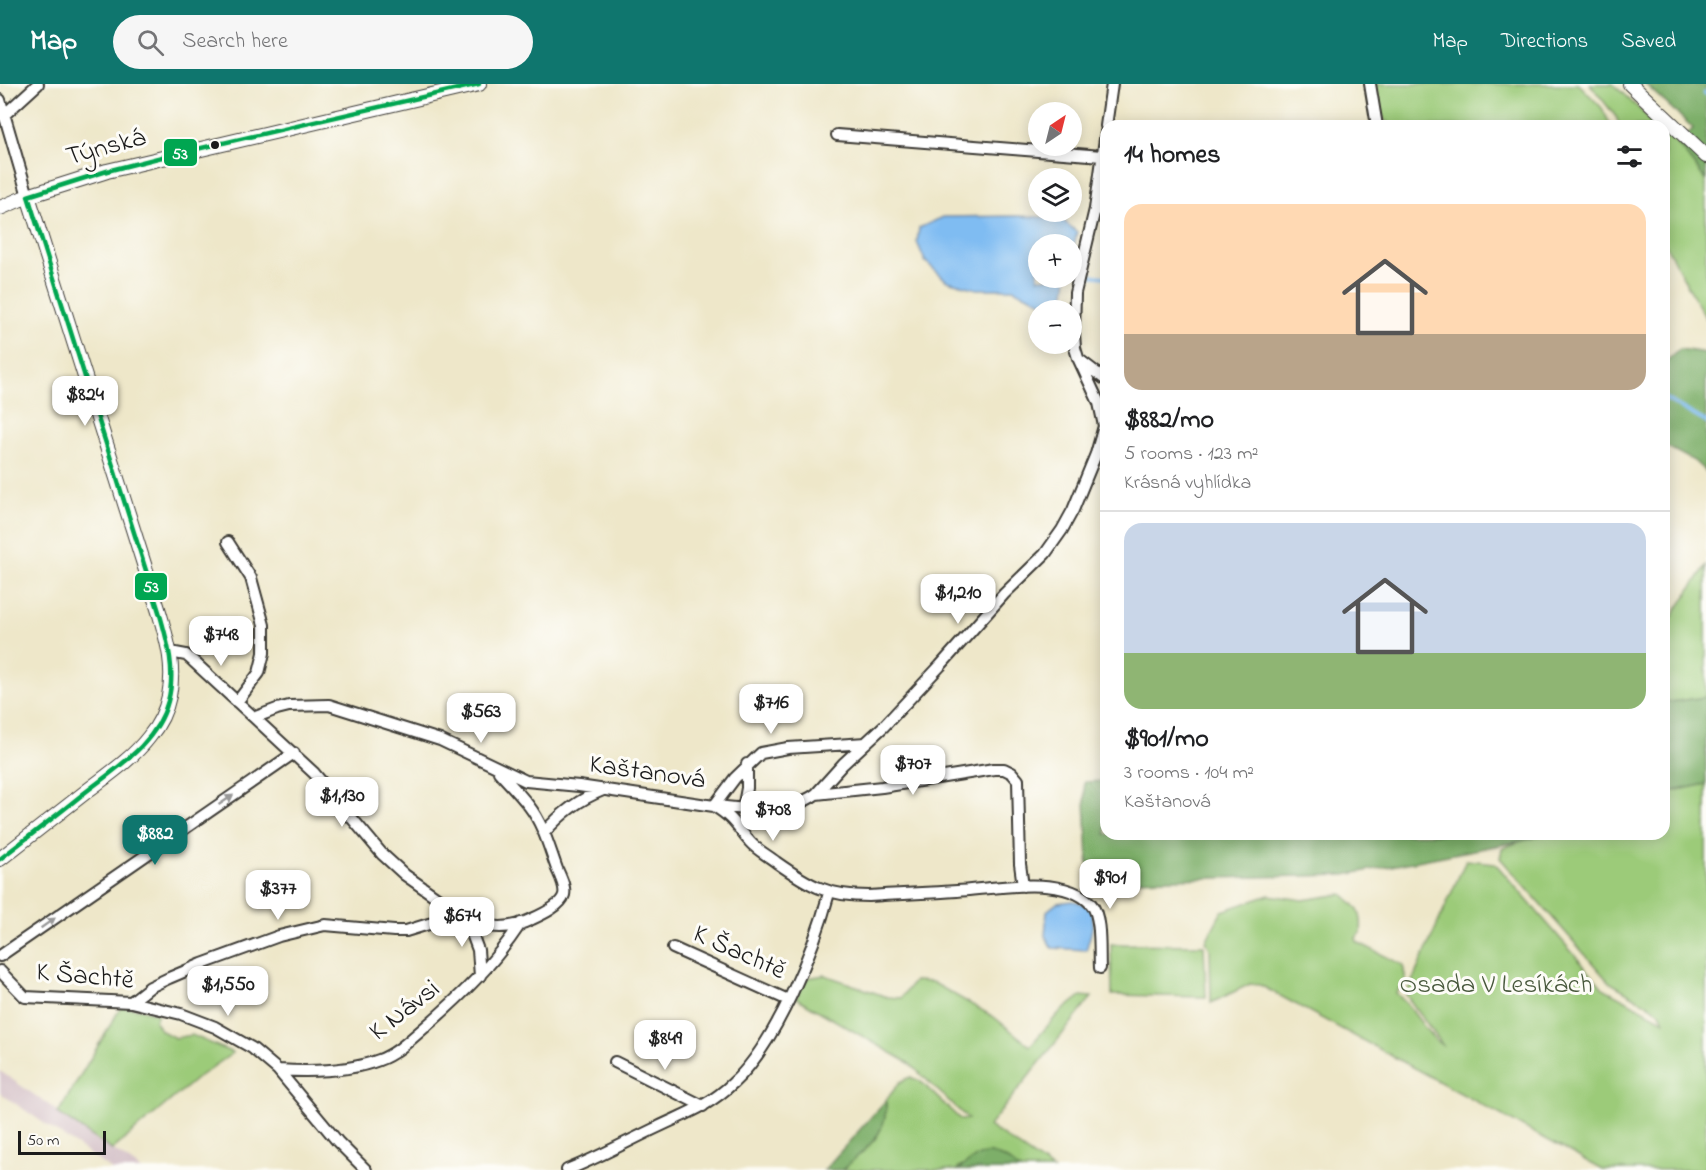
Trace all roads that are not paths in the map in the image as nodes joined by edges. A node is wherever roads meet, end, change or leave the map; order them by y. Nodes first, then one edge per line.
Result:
1 (38, 84) edge
2 (479, 84) edge
3 (1112, 84) edge
4 (1370, 84) edge
5 (1630, 84) edge
6 (0, 100) edge
7 (1107, 120) edge
8 (1376, 120) edge
9 (1668, 120) edge
10 (1670, 122) edge
11 (3, 124) edge
12 (837, 135) dead end
13 (1100, 156) edge
14 (1706, 156) edge
15 (27, 196) junction
16 (0, 208) edge
17 (1100, 209) edge
18 (1078, 358) junction
19 (1100, 376) edge
20 (1100, 408) edge
21 (1100, 439) edge
22 (228, 542) dead end
23 (170, 652) junction
24 (237, 702) junction
25 (256, 717) junction
26 (866, 742) junction
27 (294, 753) junction
28 (747, 764) junction
29 (494, 767) junction
30 (603, 790) junction
31 (816, 794) junction
32 (714, 806) junction
33 (743, 809) junction
34 (544, 833) junction
35 (0, 859) edge
36 (1023, 886) junction
37 (829, 893) junction
38 (452, 910) junction
39 (466, 918) junction
40 (521, 923) junction
41 (673, 948) dead end
42 (0, 956) edge
43 (1100, 968) dead end
44 (0, 971) edge
45 (480, 976) junction
46 (788, 1000) junction
47 (131, 1002) junction
48 (615, 1062) dead end
49 (278, 1070) junction
50 (703, 1106) junction
51 (366, 1170) edge
52 (567, 1170) edge

1 - 11 street
2 - 15 street, Týnská
3 - 7 street
4 - 8 street
5 - 9 street
6 - 11 street
10 - 14 street
11 - 15 street
12 - 13 street
15 - 16 street, Týnská
15 - 23 street
17 - 18 street
18 - 19 street
18 - 20 street
21 - 26 street
22 - 24 street
23 - 24 street
23 - 35 street
24 - 25 street
25 - 27 street
25 - 29 street, Kaštanová
26 - 28 street
26 - 31 street
27 - 38 street
42 -> 27 street
28 - 32 street
28 - 33 street
29 - 30 street, Kaštanová
29 - 34 street
30 - 32 street, Kaštanová
30 - 34 street
31 - 33 street
31 - 36 street
32 - 33 street
32 - 37 street, Kaštanová
34 - 40 street
36 - 37 street, Kaštanová
36 - 43 street, Kaštanová
37 - 46 street, K Šachtě
38 - 39 street
38 - 47 street
39 - 40 street
39 - 45 street
40 - 45 street, K Návsi
41 - 46 street, K Šachtě
44 - 47 street, K Šachtě
45 - 49 street, K Návsi
46 - 50 street, K Šachtě
47 - 49 street, K Šachtě
48 - 50 street
49 - 51 street, K Šachtě
50 - 52 street, K Šachtě

